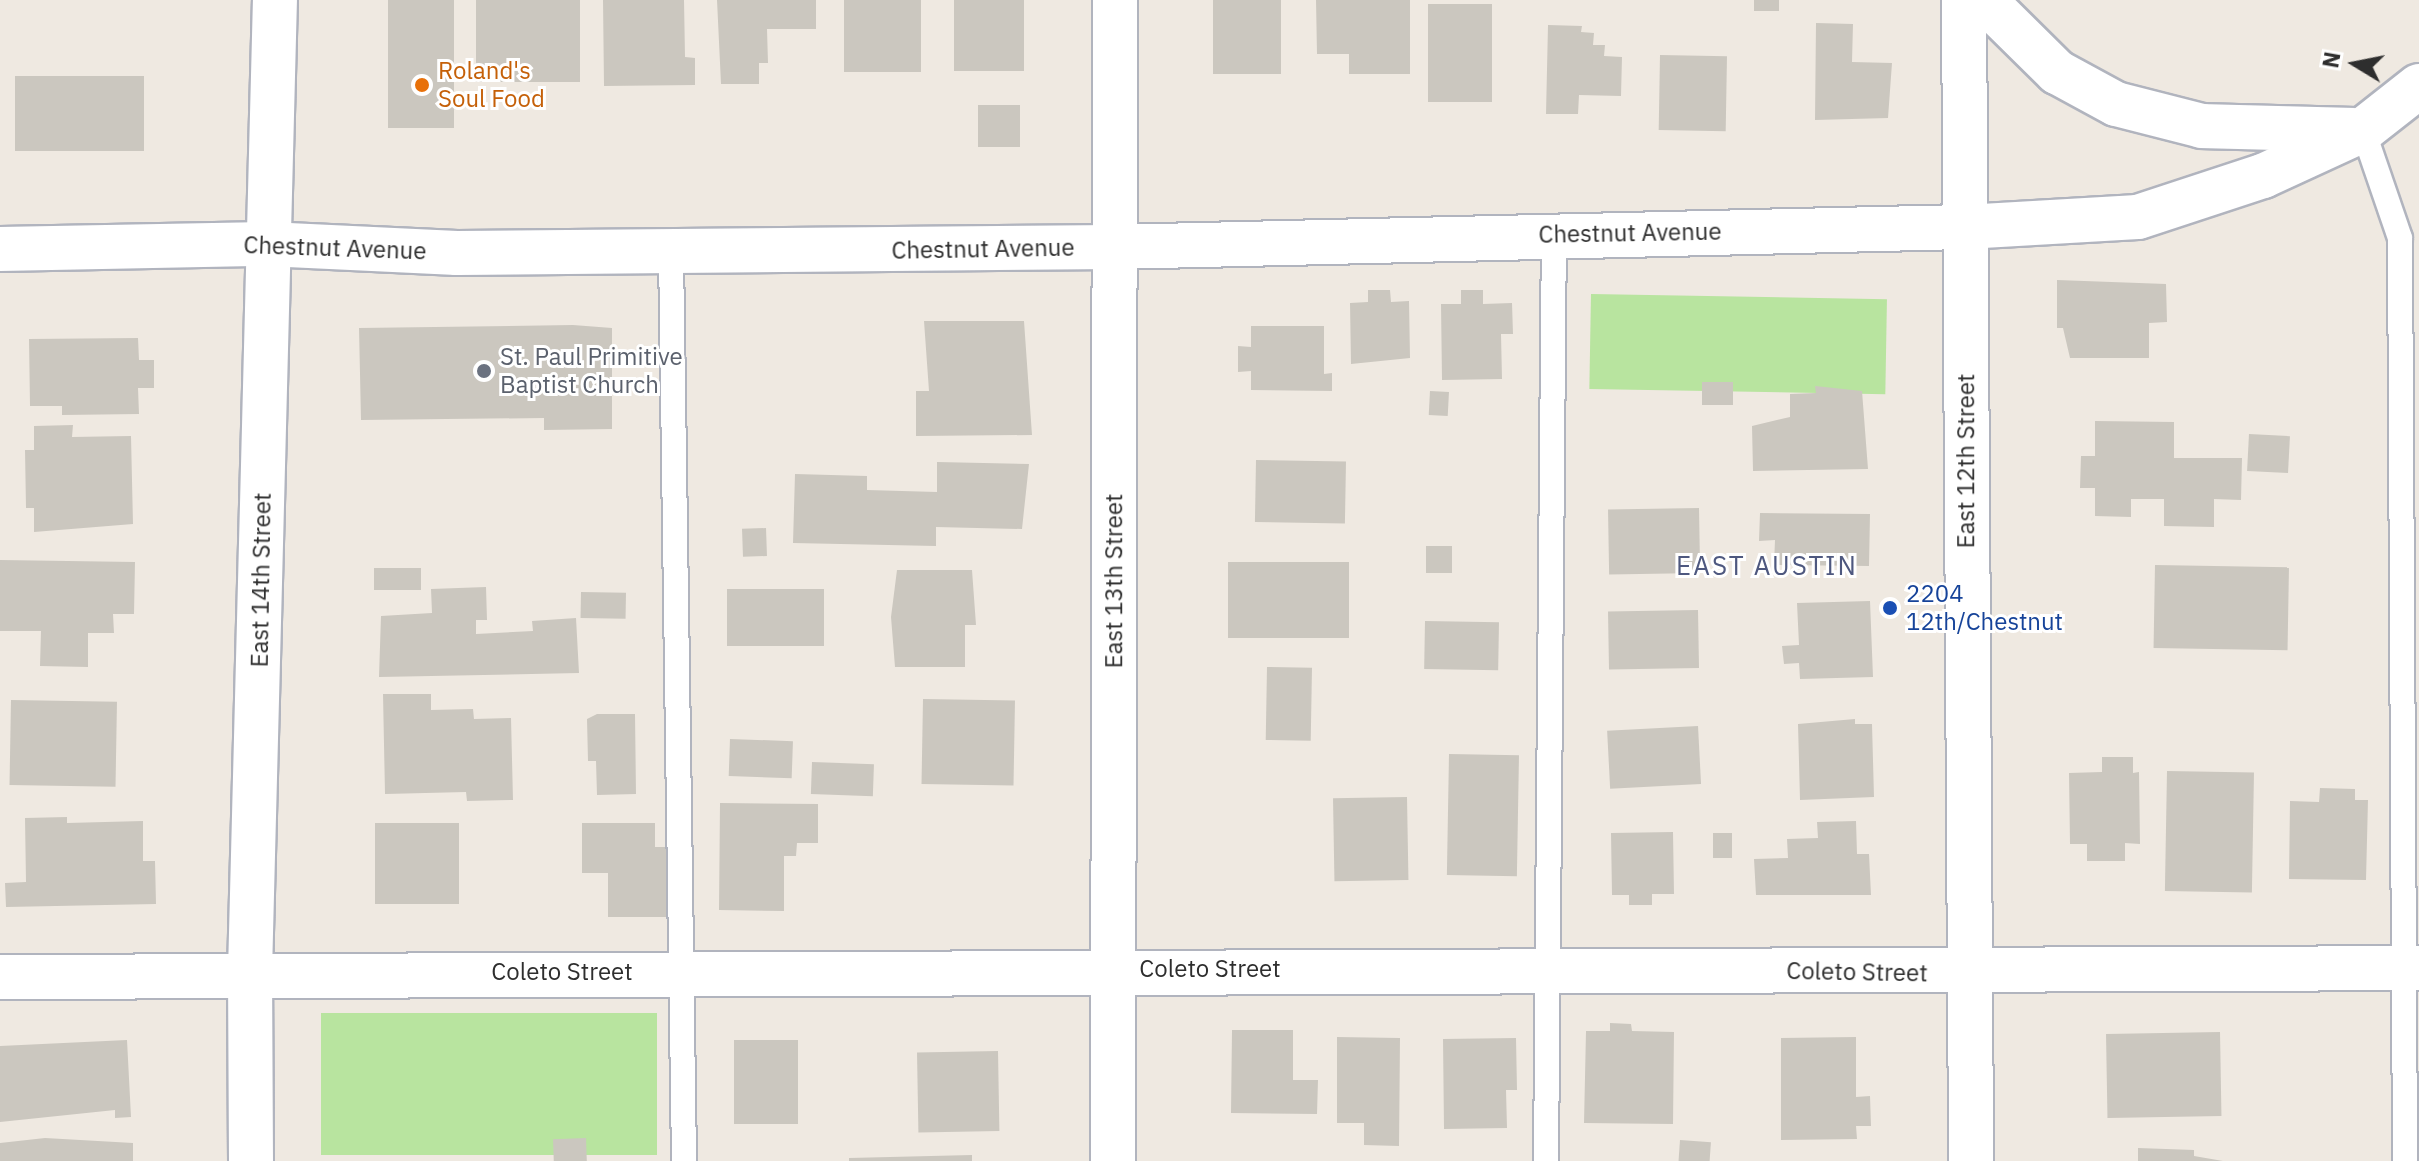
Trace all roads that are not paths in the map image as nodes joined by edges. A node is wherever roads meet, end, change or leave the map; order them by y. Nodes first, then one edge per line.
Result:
1 (275, 0) edge
2 (1115, 0) edge
3 (1964, 0) edge
4 (1984, 0) edge
5 (2419, 86) edge
6 (2363, 130) junction
7 (1965, 227) junction
8 (1554, 234) junction
9 (267, 244) junction
10 (1115, 247) junction
11 (0, 249) edge
12 (671, 252) junction
13 (1547, 968) junction
14 (2412, 968) edge
15 (1113, 969) junction
16 (250, 972) junction
17 (683, 972) junction
18 (1970, 973) junction
19 (0, 977) edge
20 (251, 1161) edge
21 (684, 1161) edge
22 (1113, 1161) edge
23 (1546, 1161) edge
24 (1971, 1161) edge
25 (2405, 1161) edge

1 - 9 street, East 14th Street
2 - 10 street, East 13th Street
3 - 7 street, East 12th Street
4 - 6 street
5 - 6 street, Chestnut Avenue
6 - 7 street, Chestnut Avenue
6 - 14 lane
7 - 8 street, Chestnut Avenue
7 - 18 street, East 12th Street
8 - 10 street, Chestnut Avenue
8 - 13 lane
9 - 11 street, Chestnut Avenue
9 - 12 street, Chestnut Avenue
9 - 16 street, East 14th Street
10 - 12 street, Chestnut Avenue
10 - 15 street, East 13th Street
12 - 17 lane
13 - 15 street, Coleto Street
13 - 18 street, Coleto Street
13 - 23 lane
14 - 18 street, Coleto Street
14 - 25 lane
15 - 17 street, Coleto Street
15 - 22 street, East 13th Street
16 - 17 street, Coleto Street
16 - 19 street, Coleto Street
16 - 20 street, East 14th Street
17 - 21 lane
18 - 24 street, East 12th Street

